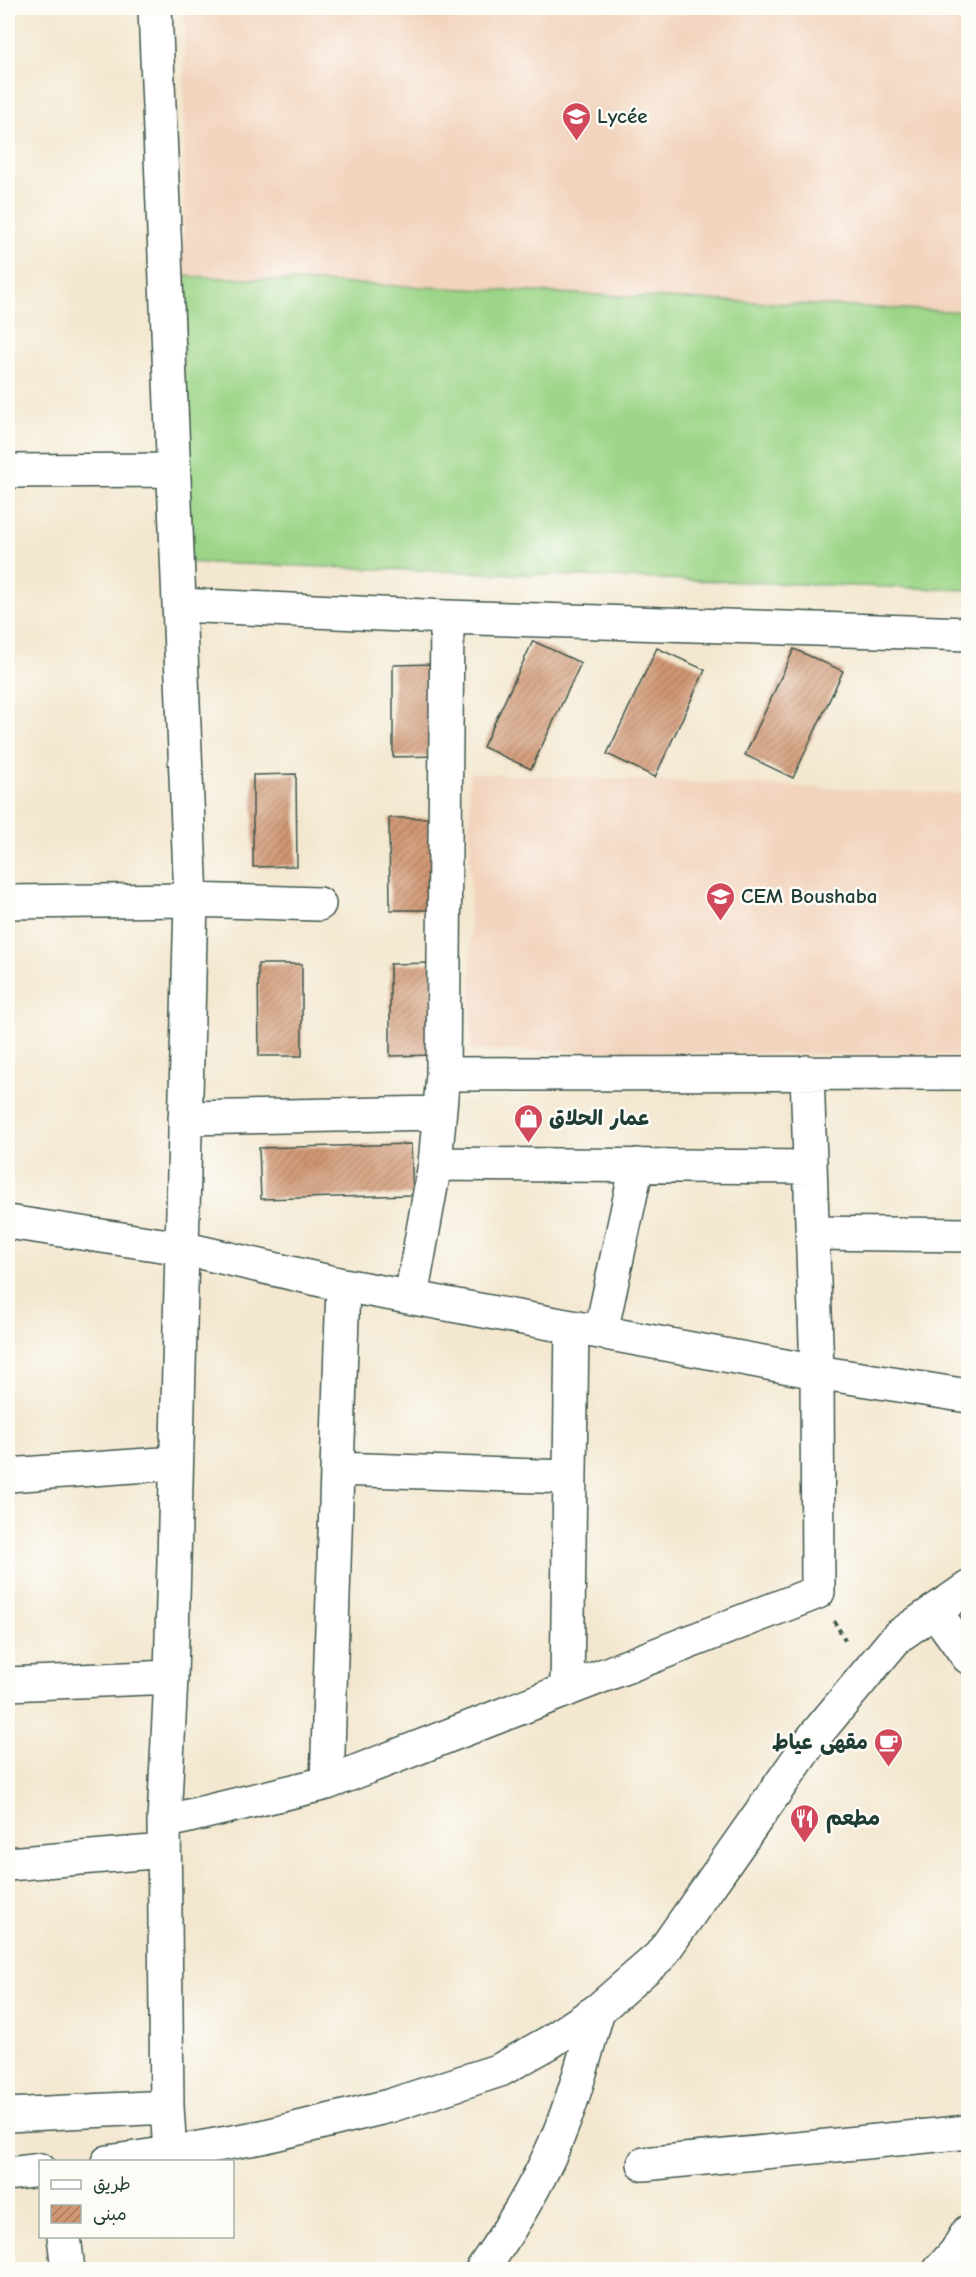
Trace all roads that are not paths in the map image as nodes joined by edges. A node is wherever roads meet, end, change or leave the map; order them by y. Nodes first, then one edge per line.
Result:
1 (155, 8) edge
2 (174, 470) junction
3 (8, 471) edge
4 (179, 605) junction
5 (447, 617) junction
6 (969, 634) edge
7 (191, 900) junction
8 (8, 902) edge
9 (319, 903) dead end
10 (807, 1072) junction
11 (969, 1073) edge
12 (443, 1074) junction
13 (439, 1113) junction
14 (185, 1118) junction
15 (435, 1164) junction
16 (637, 1165) junction
17 (810, 1167) junction
18 (8, 1222) edge
19 (812, 1233) junction
20 (969, 1235) edge
21 (182, 1248) junction
22 (343, 1285) junction
23 (411, 1297) junction
24 (586, 1329) junction
25 (816, 1372) junction
26 (969, 1396) edge
27 (176, 1463) junction
28 (337, 1469) junction
29 (8, 1475) edge
30 (569, 1477) junction
31 (969, 1588) edge
32 (935, 1611) junction
33 (969, 1657) edge
34 (171, 1677) junction
35 (8, 1684) edge
36 (567, 1690) junction
37 (327, 1783) junction
38 (164, 1837) junction
39 (8, 1864) edge
40 (598, 2010) junction
41 (167, 2107) junction
42 (8, 2115) edge
43 (969, 2132) edge
44 (170, 2153) junction
45 (122, 2160) edge
46 (644, 2164) dead end
47 (39, 2170) edge
48 (8, 2174) edge
49 (969, 2232) edge
50 (64, 2238) edge
51 (68, 2270) edge
52 (482, 2270) edge
53 (940, 2270) edge

1 - 2 street
2 - 3 street
2 - 4 street
4 - 5 street
4 - 7 street
5 - 6 street
5 - 12 street
7 - 8 street
7 - 9 street
7 - 14 street
10 - 11 street
10 - 12 street
10 - 17 street
12 - 13 street
13 - 14 street
13 - 15 street
14 - 21 street
15 - 16 street
15 - 23 street
16 - 17 street
16 - 24 street
17 - 19 street
18 - 21 street
19 - 20 street
19 - 25 street
21 - 22 street
21 - 27 street
22 - 23 street
22 - 28 street
23 - 24 street
24 - 25 street
24 - 30 street
25 - 26 street
25 - 36 street
27 - 29 street
27 - 34 street
28 - 30 street
28 - 37 street
30 - 36 street
31 - 32 street
32 - 33 street
32 - 40 street
34 - 35 street
34 - 38 street
36 - 37 street
37 - 38 street
38 - 39 street
38 - 41 street
40 - 44 street
40 - 52 street
41 - 42 street
41 - 44 street
43 - 46 street
44 - 45 street
47 - 48 street
49 - 53 street
50 - 51 street

